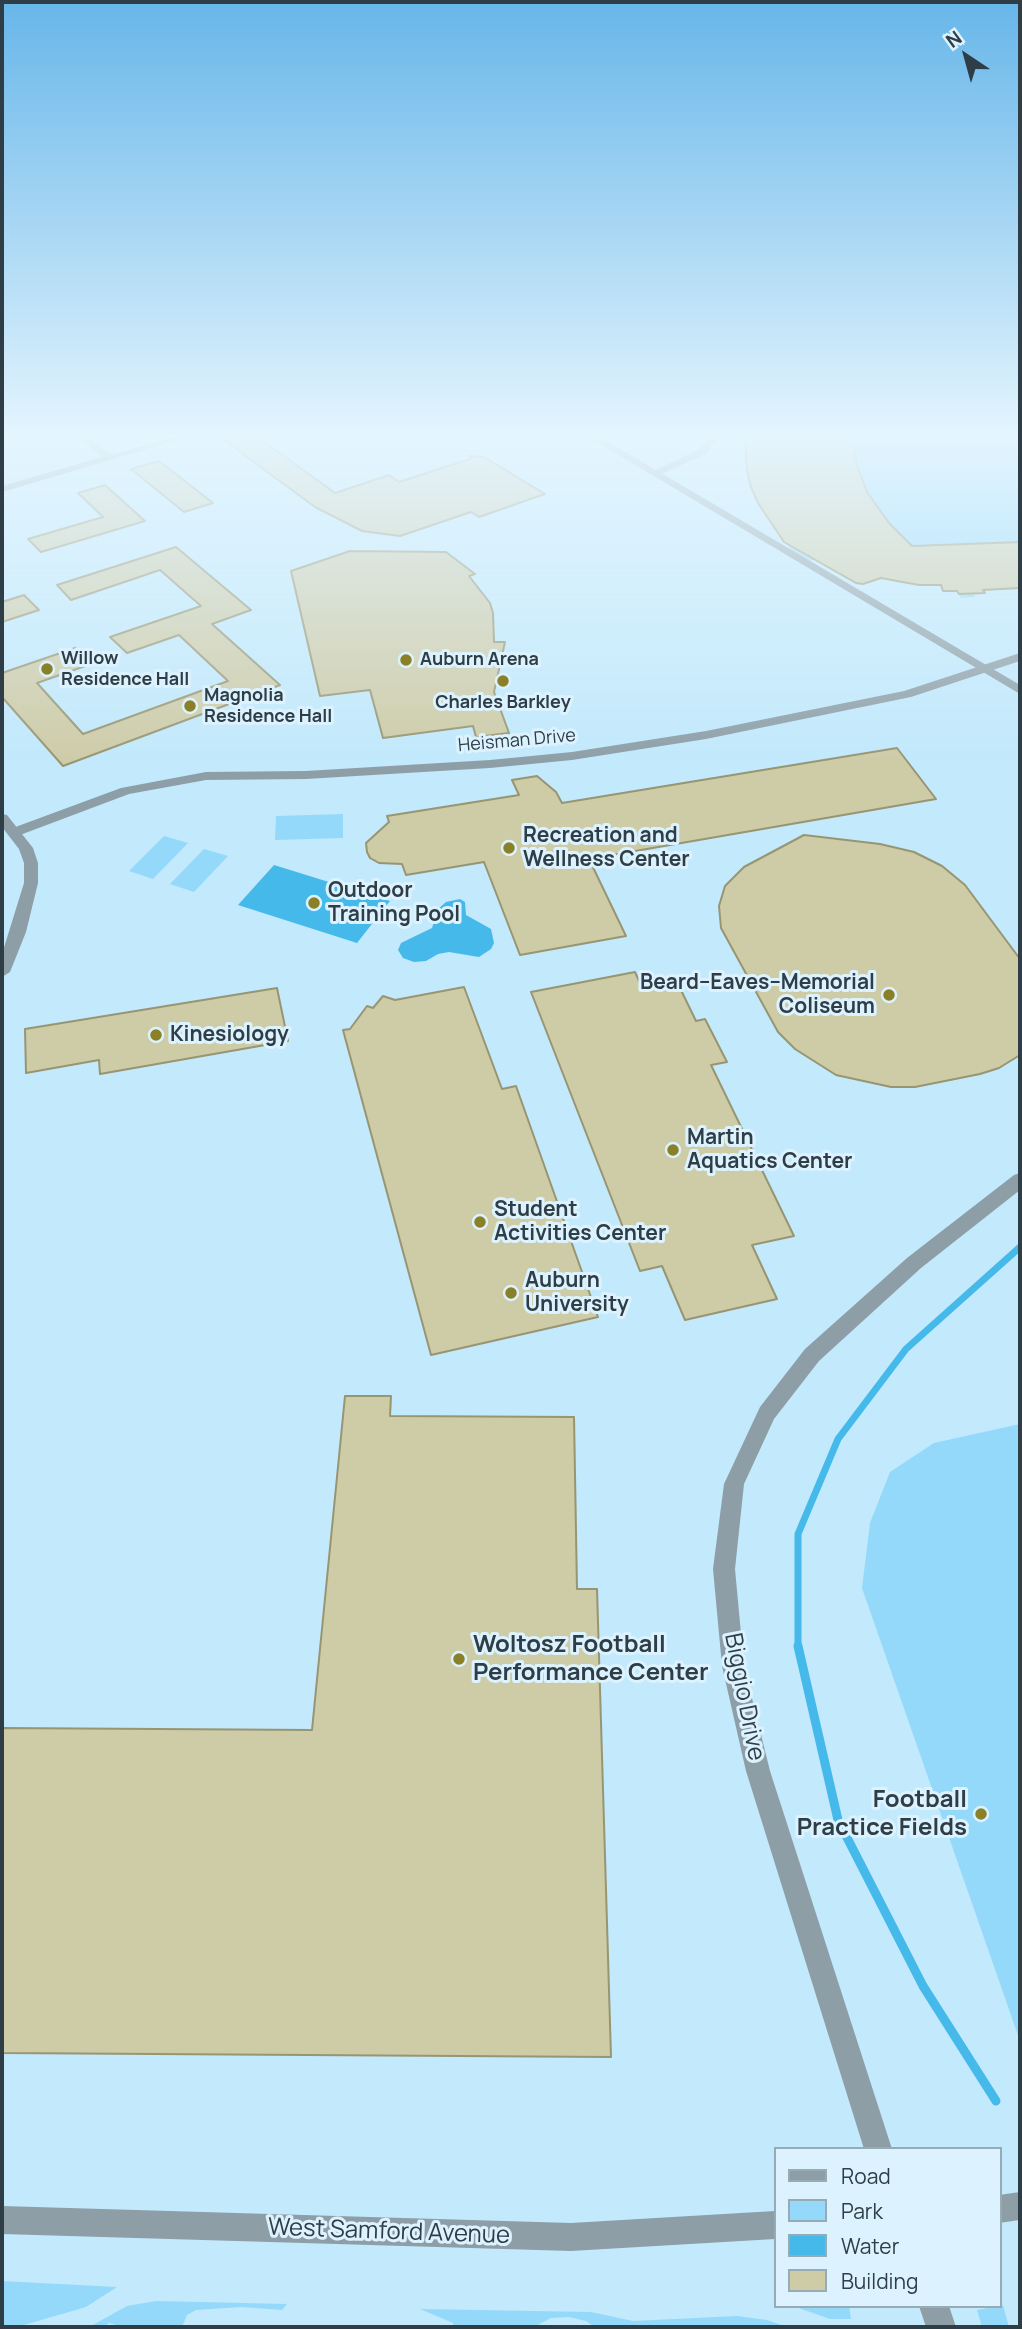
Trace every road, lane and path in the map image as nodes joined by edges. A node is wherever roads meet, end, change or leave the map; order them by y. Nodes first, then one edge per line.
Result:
1 (778, 547) edge
2 (1020, 657) edge
3 (985, 670) junction
4 (1020, 690) edge
5 (2, 818) edge
6 (15, 832) junction
7 (2, 972) edge
8 (1020, 1180) edge
9 (877, 2147) edge
10 (1020, 2206) edge
11 (1001, 2209) edge
12 (2, 2220) edge
13 (774, 2225) edge
14 (935, 2308) edge
15 (941, 2327) edge

1 - 3 street
2 - 3 street, Heisman Drive
3 - 4 street
3 - 6 street, Heisman Drive
5 - 6 street
6 - 7 street
8 - 9 street, Biggio Drive
10 - 11 street
12 - 13 street, West Samford Avenue
14 - 15 street

